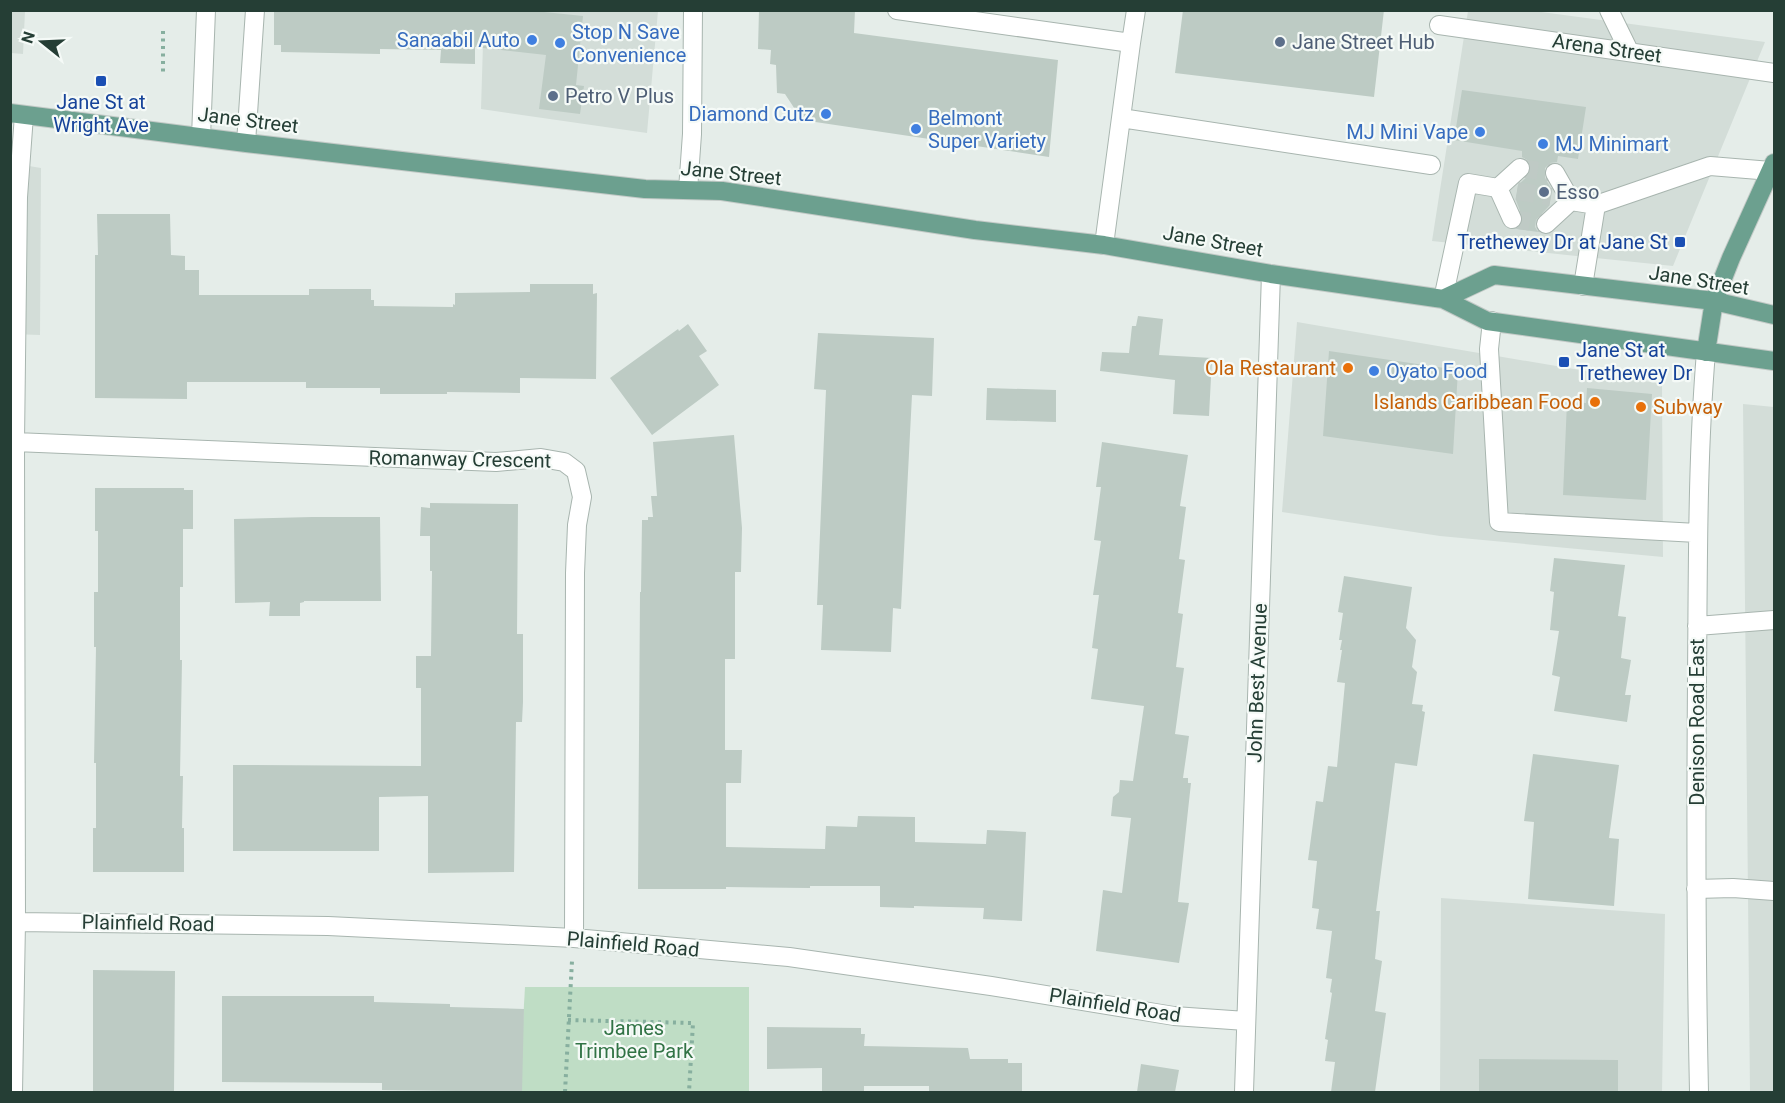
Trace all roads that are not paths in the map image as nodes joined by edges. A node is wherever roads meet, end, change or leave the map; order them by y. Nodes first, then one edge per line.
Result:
1 (206, 10) edge
2 (255, 10) edge
3 (693, 10) edge
4 (897, 10) edge
5 (1136, 10) edge
6 (1609, 10) edge
7 (1439, 25) dead end
8 (1131, 43) junction
9 (1629, 51) junction
10 (1774, 73) edge
11 (17, 114) edge
12 (1121, 118) junction
13 (201, 137) junction
14 (246, 143) junction
15 (1431, 165) dead end
16 (1773, 167) edge
17 (1520, 168) dead end
18 (1555, 173) dead end
19 (1498, 188) junction
20 (688, 190) junction
21 (1517, 191) tunnel mouth
22 (14, 197) edge
23 (1551, 197) tunnel mouth
24 (1571, 201) junction
25 (1596, 205) junction
26 (1512, 219) dead end
27 (1546, 224) dead end
28 (1104, 245) junction
29 (1271, 274) junction
30 (1583, 286) junction
31 (1443, 299) junction
32 (1714, 301) junction
33 (1774, 315) edge
34 (1492, 321) junction
35 (1706, 352) junction
36 (1774, 361) edge
37 (15, 442) junction
38 (1697, 533) junction
39 (1774, 620) edge
40 (1698, 626) junction
41 (1696, 889) junction
42 (1774, 891) edge
43 (16, 922) junction
44 (574, 938) junction
45 (1246, 1021) junction
46 (13, 1092) edge
47 (1244, 1092) edge
48 (1699, 1092) edge

1 - 13 street
2 - 14 street
3 - 20 street
4 - 8 street
5 - 8 street
6 - 9 street
7 - 9 street, Arena Street
8 - 12 street
9 - 10 street, Arena Street
11 - 13 main road, Jane Street
11 - 22 street
12 - 15 street
12 - 28 street
13 - 14 main road, Jane Street
14 - 20 main road, Jane Street
16 - 25 street
16 - 32 main road
17 - 19 street
18 - 24 street
19 - 21 street
19 - 26 street
19 - 31 street
20 - 28 main road, Jane Street
22 - 37 street
23 - 24 street
24 - 25 street
24 - 27 street
25 - 30 street
28 - 29 main road, Jane Street
29 - 31 main road, Jane Street
29 - 45 street, John Best Avenue
30 - 31 main road, Jane Street
30 - 32 main road, Jane Street
31 - 34 main road, Jane Street
32 - 33 main road, Jane Street
32 - 35 main road
34 - 35 main road, Jane Street
34 - 38 street
35 - 36 main road, Jane Street
35 - 38 street, Denison Road East
37 - 43 street
37 - 44 street, Romanway Crescent
38 - 40 street, Denison Road East
39 - 40 street
40 - 41 street, Denison Road East
41 - 42 street
41 - 48 street, Denison Road East
43 - 44 street, Plainfield Road
43 - 46 street
44 - 45 street, Plainfield Road
45 - 47 street, John Best Avenue

